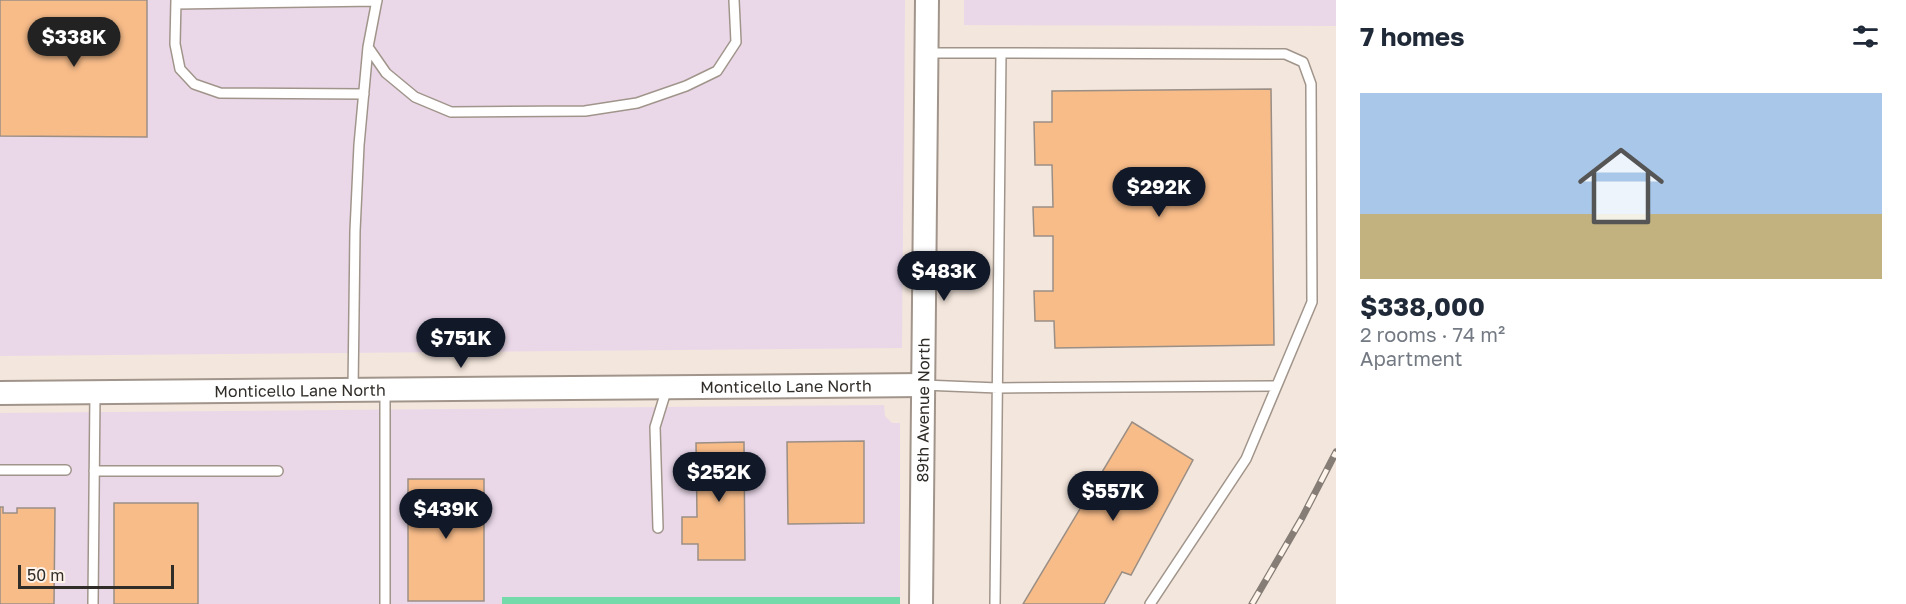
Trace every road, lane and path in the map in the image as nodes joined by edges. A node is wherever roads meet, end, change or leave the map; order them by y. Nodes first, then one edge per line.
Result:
1 (377, 0) edge
2 (734, 0) edge
3 (927, 0) edge
4 (176, 2) edge
5 (368, 47) junction
6 (927, 53) junction
7 (1001, 53) junction
8 (364, 94) junction
9 (923, 385) junction
10 (1276, 386) junction
11 (667, 388) junction
12 (998, 388) junction
13 (385, 390) junction
14 (353, 391) junction
15 (0, 393) edge
16 (95, 393) junction
17 (0, 470) edge
18 (66, 470) dead end
19 (94, 471) junction
20 (278, 471) dead end
21 (658, 528) dead end
22 (93, 604) edge
23 (385, 604) edge
24 (921, 604) edge
25 (995, 604) edge
26 (1150, 604) edge

1 - 4 lane
1 - 5 lane
2 - 5 lane
3 - 6 street, 89th Avenue North
4 - 8 lane
5 - 8 lane
6 - 7 lane
6 - 9 street, 89th Avenue North
7 - 10 lane
7 - 12 lane
8 - 14 lane
9 - 11 street, Monticello Lane North
9 - 12 lane
9 - 24 street, 89th Avenue North
10 - 12 lane
10 - 26 lane
11 - 13 street, Monticello Lane North
11 - 21 lane
12 - 25 lane
13 - 14 street, Monticello Lane North
13 - 23 lane
14 - 16 street, Monticello Lane North
15 - 16 street, Monticello Lane North
16 - 19 lane
17 - 18 lane
19 - 20 lane
19 - 22 lane

